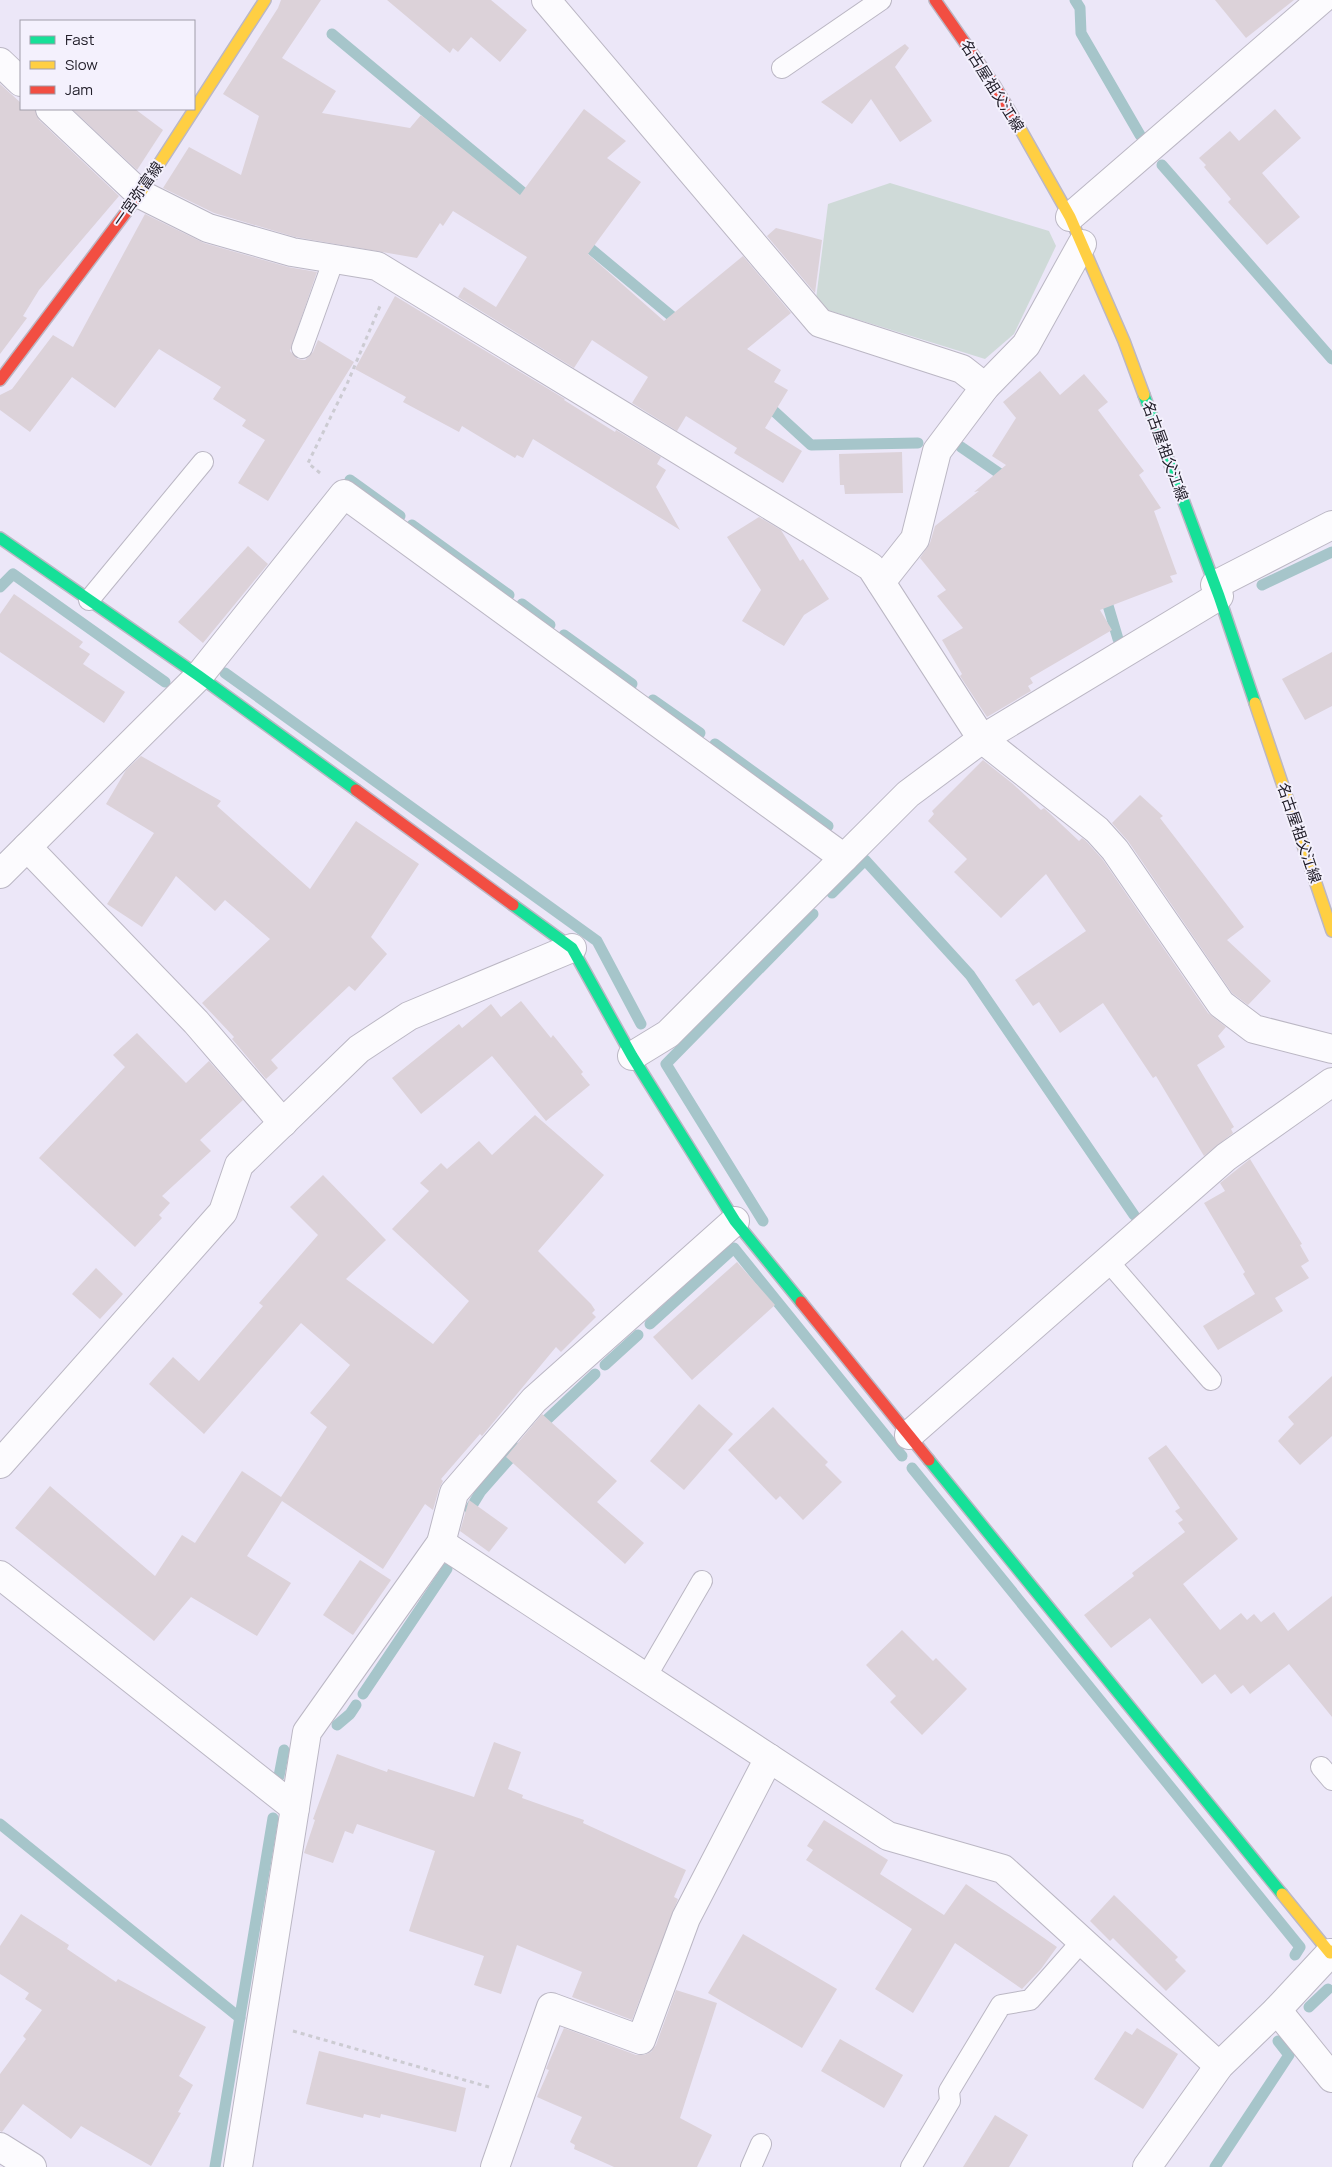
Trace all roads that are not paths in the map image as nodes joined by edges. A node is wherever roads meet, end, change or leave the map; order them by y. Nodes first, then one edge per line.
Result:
1 (265, 0) edge
2 (546, 0) edge
3 (881, 0) edge
4 (935, 0) edge
5 (1321, 0) edge
6 (0, 62) edge
7 (782, 68) dead end
8 (20, 81) edge
9 (195, 109) edge
10 (51, 110) edge
11 (194, 110) edge
12 (140, 194) junction
13 (1070, 217) junction
14 (1082, 244) junction
15 (334, 259) junction
16 (302, 348) dead end
17 (0, 380) edge
18 (985, 387) junction
19 (203, 462) dead end
20 (1332, 525) edge
21 (0, 538) edge
22 (881, 582) junction
23 (1217, 590) junction
24 (89, 600) junction
25 (198, 676) junction
26 (982, 739) junction
27 (27, 847) junction
28 (844, 858) junction
29 (0, 874) edge
30 (1332, 931) edge
31 (572, 948) junction
32 (1332, 1048) edge
33 (632, 1056) junction
34 (1332, 1082) edge
35 (283, 1123) junction
36 (735, 1221) junction
37 (1108, 1261) junction
38 (1211, 1380) dead end
39 (909, 1435) junction
40 (0, 1464) edge
41 (441, 1543) junction
42 (0, 1575) edge
43 (702, 1581) dead end
44 (646, 1677) junction
45 (769, 1758) junction
46 (295, 1808) junction
47 (1082, 1941) junction
48 (1331, 1952) edge
49 (1277, 2010) junction
50 (1219, 2066) junction
51 (1332, 2078) edge
52 (761, 2144) dead end
53 (0, 2146) edge
54 (241, 2166) edge
55 (32, 2167) edge
56 (495, 2167) edge
57 (751, 2167) edge
58 (911, 2167) edge
59 (1147, 2167) edge

1 - 9 street, 一宮弥富線
2 - 18 street
3 - 7 lane
4 - 13 street, 名古屋祖父江線
5 - 13 street
6 - 8 street
10 - 12 street
11 - 12 street, 一宮弥富線
12 - 15 street
12 - 17 street, 一宮弥富線
13 - 14 street, 名古屋祖父江線
14 - 18 street
14 - 23 street, 名古屋祖父江線
15 - 16 lane
15 - 22 street
18 - 22 street
19 - 24 lane
20 - 23 street
21 - 24 street
22 - 26 street
23 - 26 street
23 - 30 street, 名古屋祖父江線
24 - 25 street
25 - 27 street
25 - 28 street
25 - 31 street
26 - 28 street
26 - 32 street
27 - 29 street
27 - 35 street
28 - 33 street
31 - 33 street
31 - 35 street
33 - 36 street
34 - 37 street
35 - 40 street
36 - 39 street
36 - 41 street
37 - 38 lane
37 - 39 street
39 - 48 street
41 - 44 street
41 - 46 street
42 - 46 street
43 - 44 lane
44 - 45 street
45 - 47 street
45 - 56 street
46 - 54 street
47 - 50 street
47 - 58 lane
48 - 49 street
49 - 50 street
49 - 51 street
50 - 59 street
52 - 57 lane
53 - 55 street

